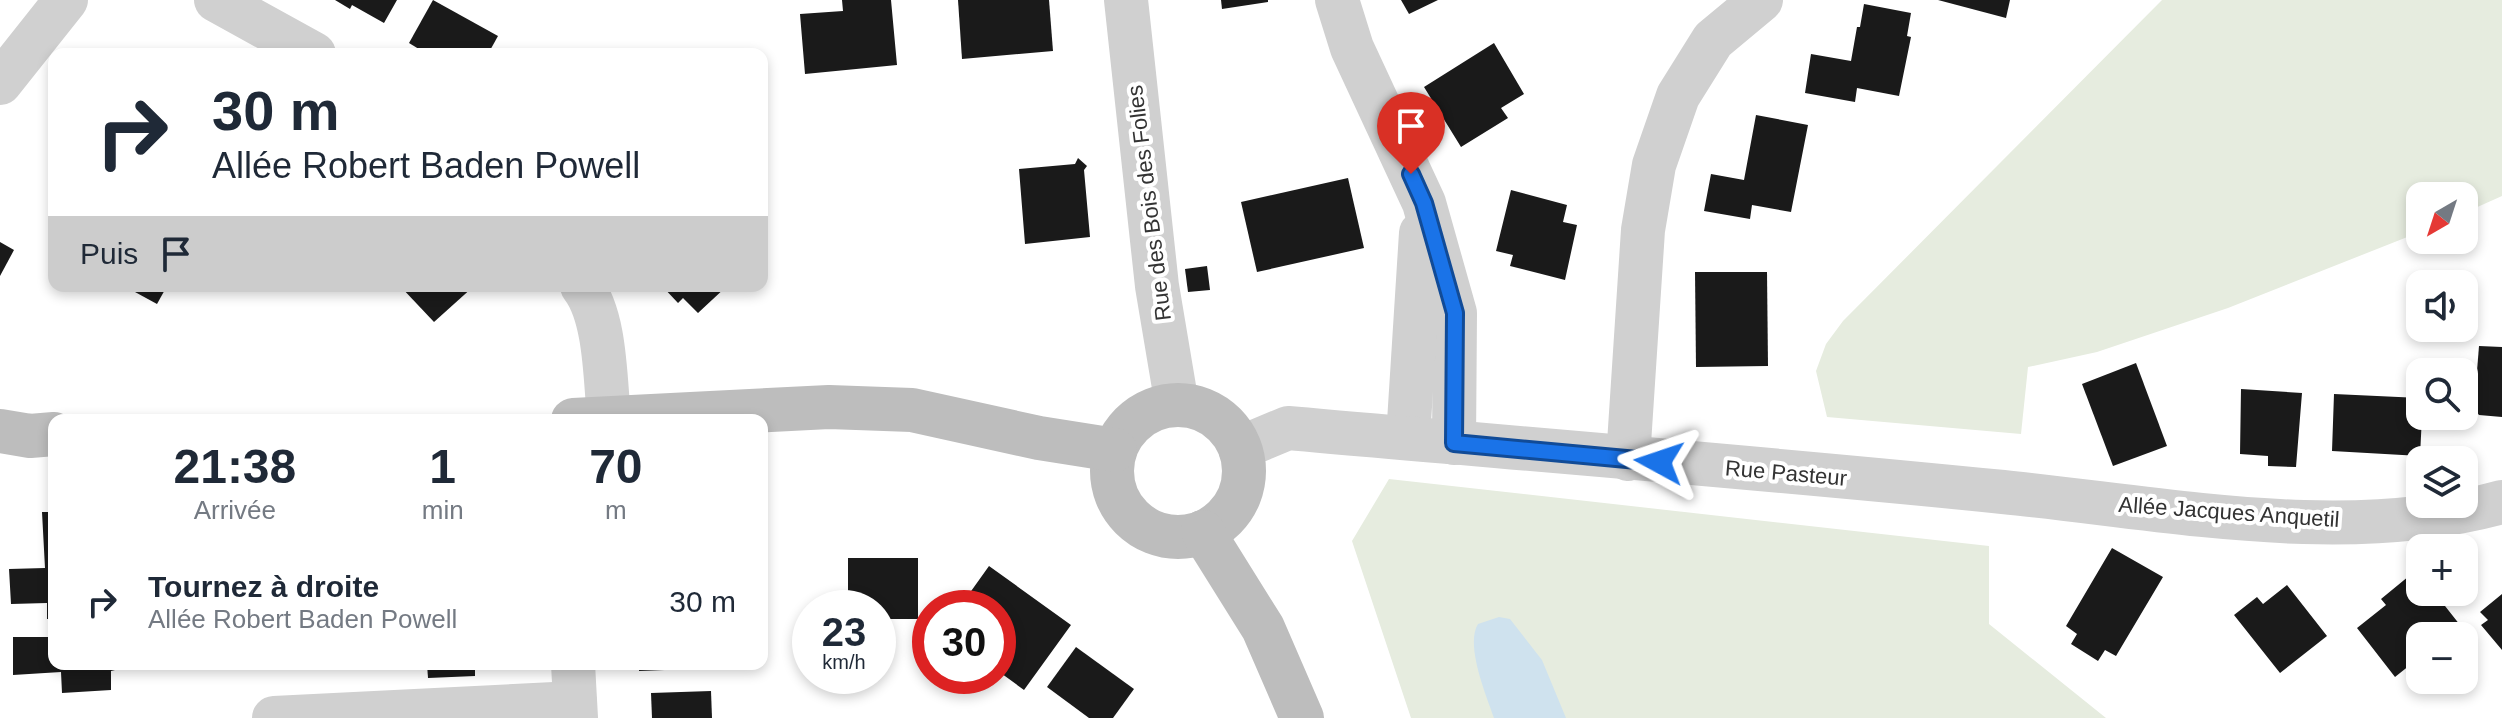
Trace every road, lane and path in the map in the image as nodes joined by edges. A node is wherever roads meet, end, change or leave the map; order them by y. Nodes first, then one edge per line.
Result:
1 (66, 0) edge
2 (216, 0) edge
3 (1126, 0) edge
4 (1337, 0) edge
5 (1761, 0) edge
6 (303, 48) edge
7 (0, 83) edge
8 (1424, 203) junction
9 (586, 292) edge
10 (1177, 405) junction
11 (592, 414) edge
12 (690, 414) edge
13 (0, 431) edge
14 (48, 434) edge
15 (1408, 438) junction
16 (1454, 443) junction
17 (1240, 448) junction
18 (1115, 450) junction
19 (1628, 459) junction
20 (2002, 492) joint
21 (2502, 502) edge
22 (1203, 532) junction
23 (574, 695) edge
24 (274, 718) edge
25 (1302, 718) edge

1 - 7 street
2 - 6 street
3 - 10 street, Rue des Bois des Folies
4 - 8 street
5 - 19 street
8 - 15 street
8 - 16 street
9 - 11 street
10 - 17 street
10 - 18 street
12 - 18 street
13 - 14 street
15 - 16 street, Rue Pasteur
15 - 17 street, Rue Pasteur
16 - 19 street, Rue Pasteur
17 - 22 street
18 - 22 street
19 - 20 street, Rue Pasteur
20 - 21 street, Allée Jacques Anquetil
22 - 25 street
23 - 24 street

